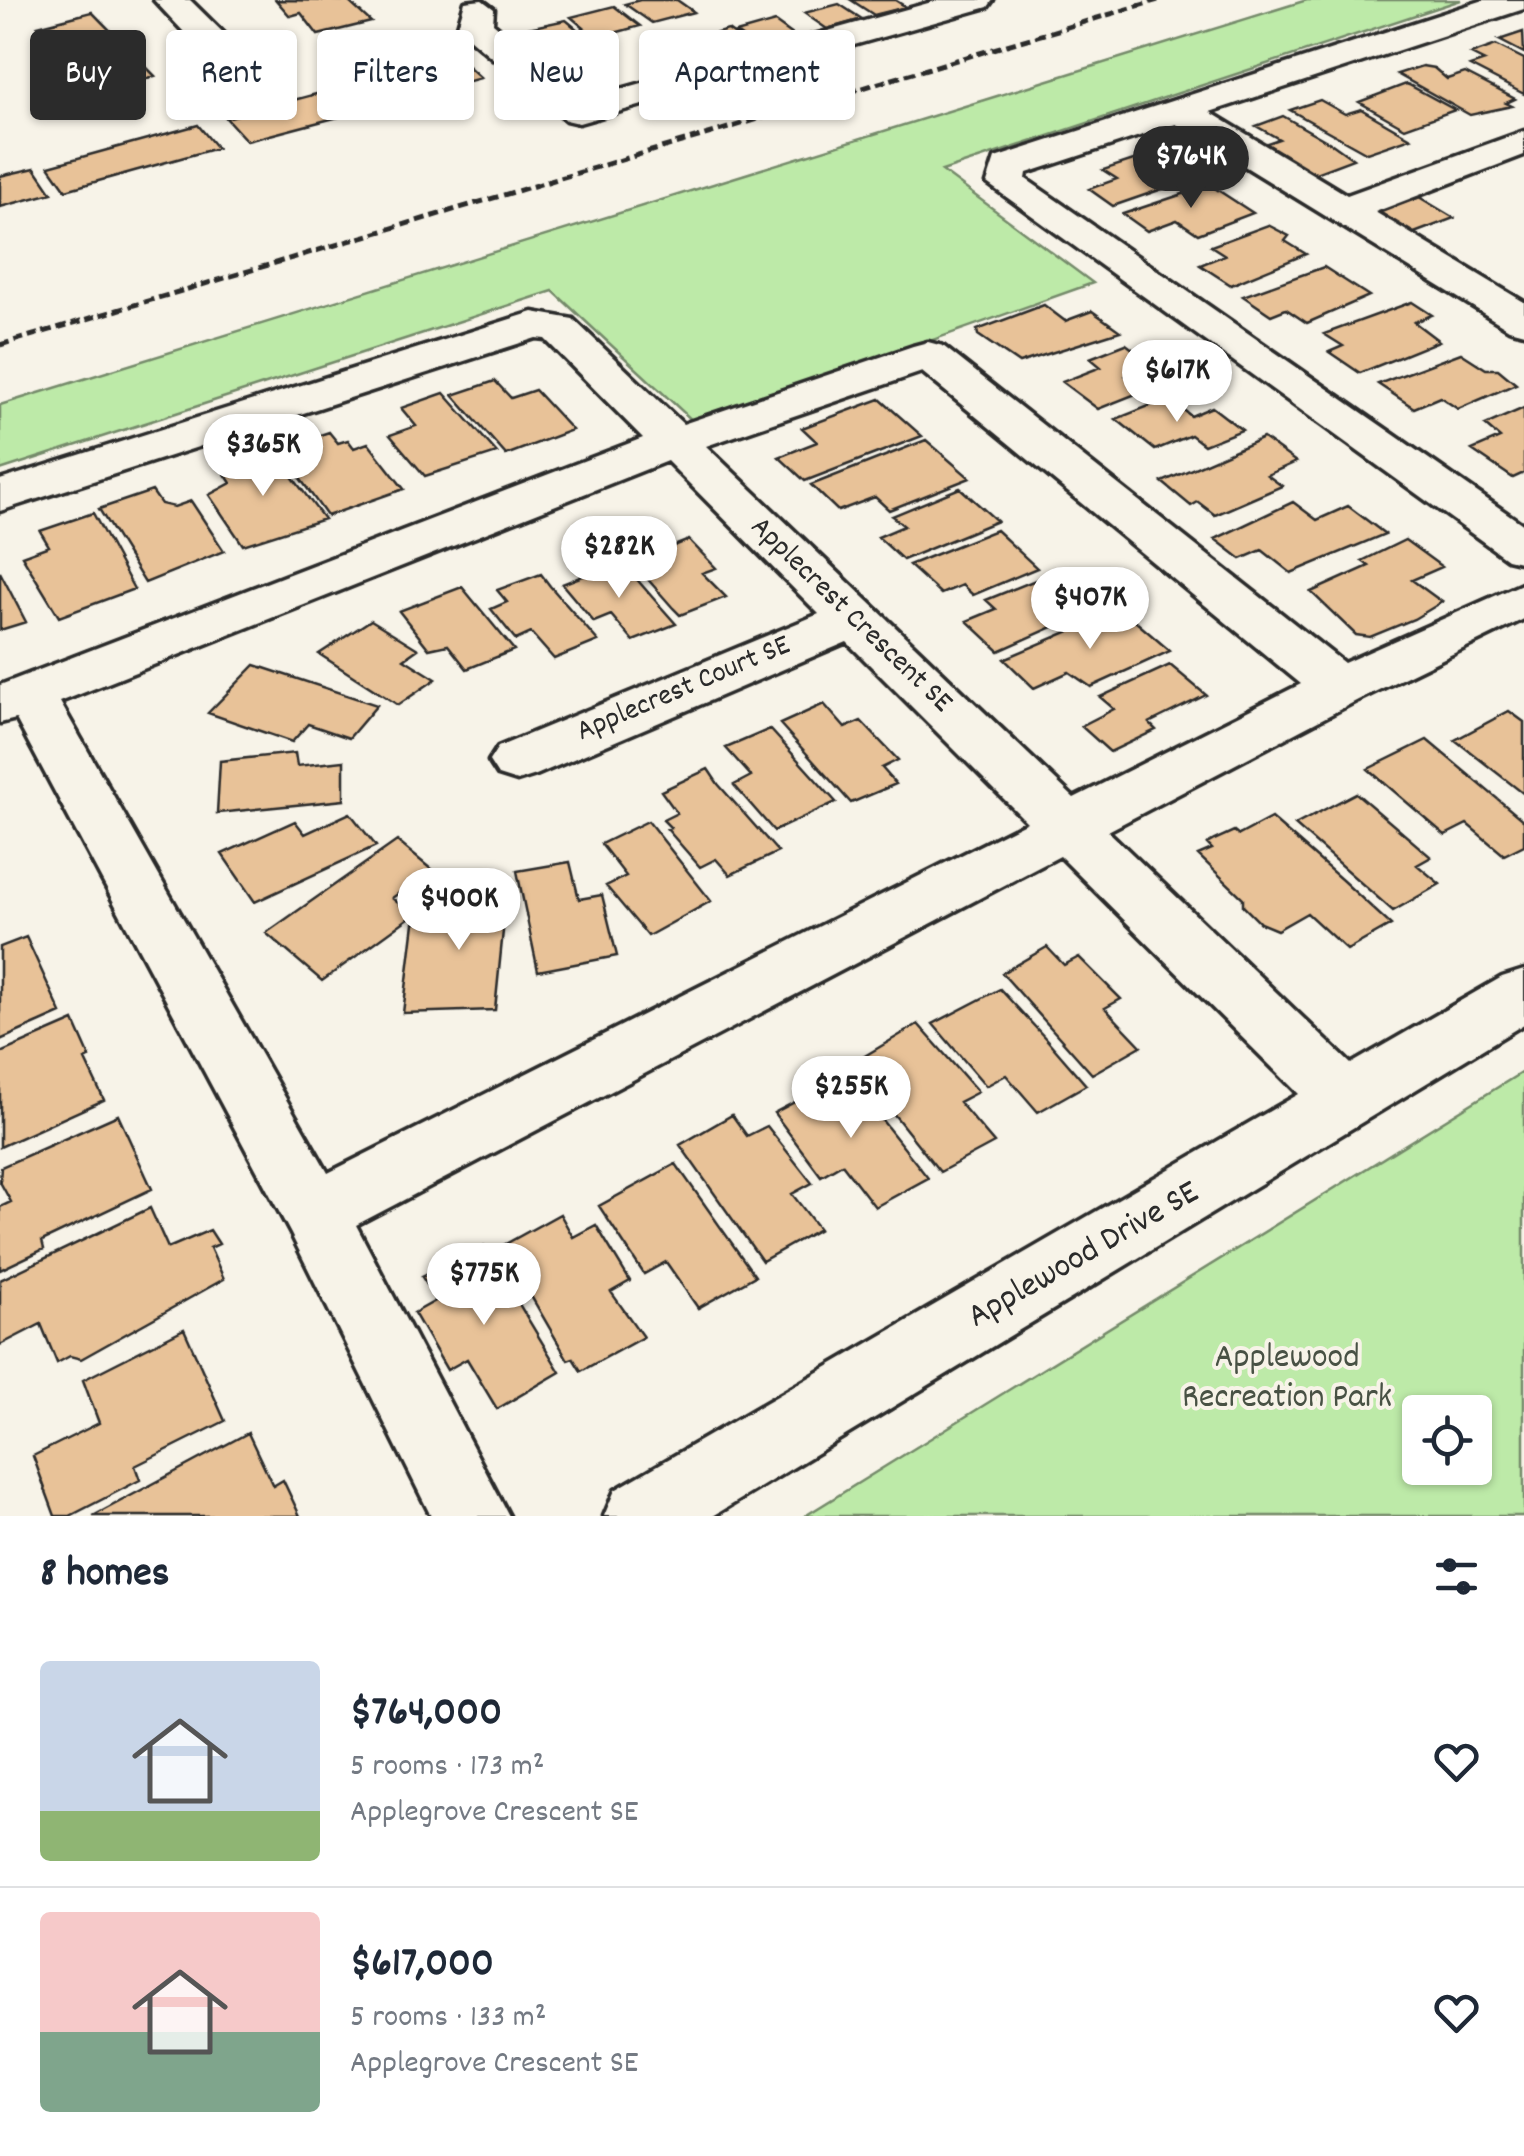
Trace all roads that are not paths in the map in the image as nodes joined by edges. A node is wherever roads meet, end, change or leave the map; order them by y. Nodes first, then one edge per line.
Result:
1 (171, 0) edge
2 (512, 0) edge
3 (976, 0) edge
4 (1518, 0) edge
5 (472, 4) edge
6 (201, 30) edge
7 (1180, 110) junction
8 (1524, 142) edge
9 (1340, 211) junction
10 (1524, 320) edge
11 (674, 442) junction
12 (0, 496) edge
13 (1524, 548) edge
14 (1524, 599) edge
15 (852, 620) junction
16 (1339, 687) junction
17 (14, 699) edge
18 (517, 761) dead end
19 (1068, 828) junction
20 (1524, 994) edge
21 (1347, 1101) junction
22 (315, 1212) junction
23 (471, 1516) edge
24 (642, 1516) edge

1 - 6 street
2 - 5 street
3 - 5 street
4 - 7 street
7 - 9 street
7 - 13 street
8 - 9 street
9 - 10 street
11 - 12 street, Applecrest Crescent SE
11 - 15 street, Applecrest Crescent SE
11 - 16 street
11 - 17 street
14 - 16 street
15 - 18 street, Applecrest Court SE
15 - 19 street, Applecrest Crescent SE
16 - 19 street
17 - 22 street
19 - 21 street, Applecrest Crescent SE
19 - 22 street
20 - 21 street, Applewood Drive SE
21 - 24 street, Applewood Drive SE
22 - 23 street

